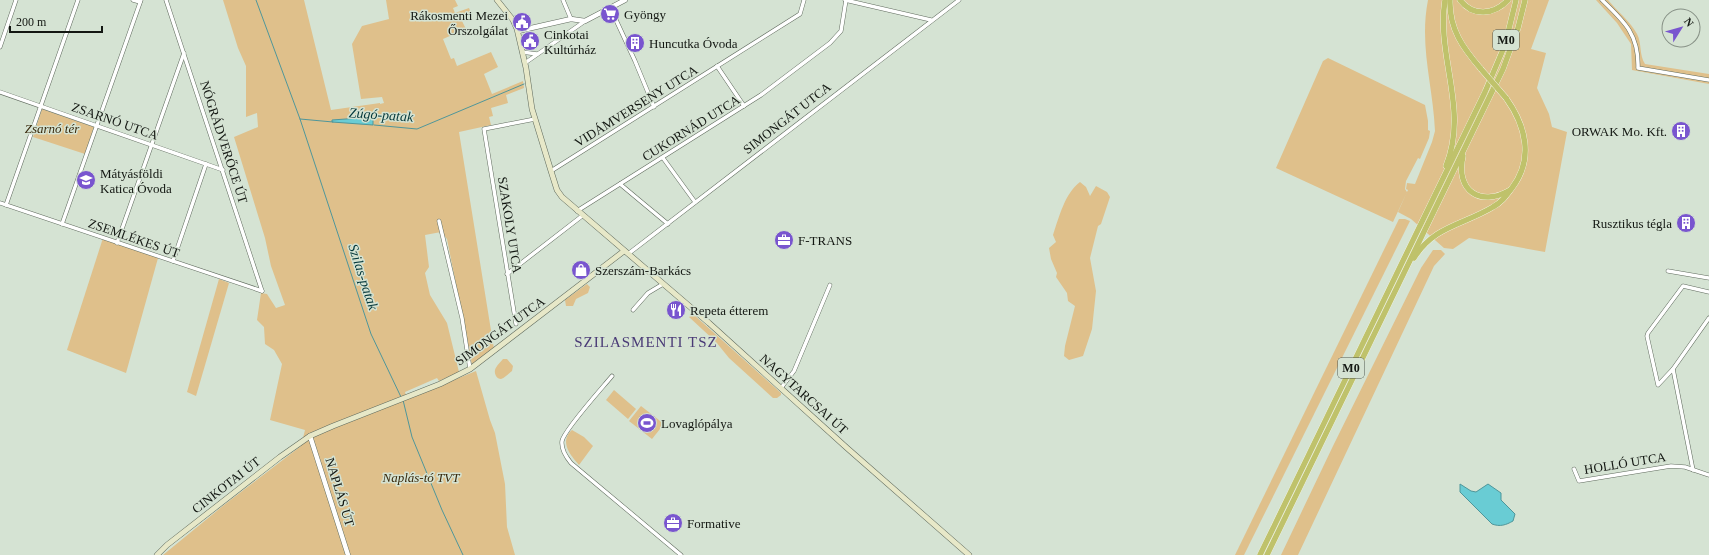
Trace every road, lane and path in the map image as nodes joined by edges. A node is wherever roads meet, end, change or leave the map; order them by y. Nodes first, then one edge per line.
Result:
1 (16, 0) edge
2 (78, 0) edge
3 (133, 0) edge
4 (166, 0) edge
5 (496, 0) edge
6 (563, 0) edge
7 (625, 0) edge
8 (804, 0) edge
9 (845, 0) edge
10 (958, 0) edge
11 (1445, 0) edge
12 (1450, 0) edge
13 (1460, 0) edge
14 (1508, 0) edge
15 (1516, 0) edge
16 (1525, 0) edge
17 (1602, 0) edge
18 (140, 1) edge
19 (610, 8) junction
20 (571, 19) junction
21 (931, 20) junction
22 (585, 21) junction
23 (518, 31) junction
24 (0, 47) edge
25 (522, 52) junction
26 (184, 53) junction
27 (538, 54) junction
28 (525, 63) junction
29 (717, 66) junction
30 (1709, 80) edge
31 (0, 92) edge
32 (41, 106) junction
33 (744, 106) junction
34 (654, 107) junction
35 (535, 119) junction
36 (97, 126) junction
37 (1469, 138) junction
38 (151, 145) junction
39 (663, 158) junction
40 (206, 164) junction
41 (223, 170) junction
42 (551, 171) junction
43 (1442, 182) junction
44 (620, 184) junction
45 (1511, 190) junction
46 (695, 202) junction
47 (0, 203) edge
48 (6, 205) junction
49 (577, 211) junction
50 (582, 216) junction
51 (439, 221) dead end
52 (62, 224) junction
53 (668, 224) junction
54 (117, 243) junction
55 (626, 252) junction
56 (172, 261) junction
57 (1668, 271) dead end
58 (507, 274) junction
59 (1709, 278) edge
60 (1400, 282) junction
61 (663, 284) junction
62 (830, 285) dead end
63 (262, 291) joint
64 (1709, 292) edge
65 (633, 310) dead end
66 (1709, 318) edge
67 (516, 324) dead end
68 (1704, 325) junction
69 (1709, 326) edge
70 (470, 369) junction
71 (1672, 369) junction
72 (612, 376) dead end
73 (781, 388) junction
74 (310, 436) junction
75 (1574, 469) dead end
76 (1692, 470) junction
77 (1709, 475) edge
78 (157, 555) edge
79 (348, 555) edge
80 (681, 555) edge
81 (969, 555) edge
82 (1260, 555) edge
83 (1267, 555) edge

1 - 24 street
2 - 32 street
3 - 18 street
4 - 26 street, NÓGRÁDVERŐCE ÚT
5 - 23 main road, NAGYTARCSAI ÚT
6 - 20 street
7 - 19 street
8 - 29 street, VIDÁMVERSENY UTCA
9 - 21 street
9 - 33 street, CUKORNÁD UTCA
10 - 21 street, SIMONGÁT UTCA
11 - 43 highway
12 - 45 highway, bridge
13 - 14 highway
15 - 43 highway, M0
16 - 37 highway, M0
17 - 30 street
18 - 36 street
19 - 22 street
19 - 34 street
20 - 22 street
20 - 23 street
21 - 46 street, SIMONGÁT UTCA
22 - 27 street
23 - 25 main road, NAGYTARCSAI ÚT
25 - 27 street
25 - 28 main road, NAGYTARCSAI ÚT
26 - 38 street
26 - 41 street, NÓGRÁDVERŐCE ÚT
27 - 28 street
28 - 35 main road, NAGYTARCSAI ÚT
29 - 33 street
29 - 34 street, VIDÁMVERSENY UTCA
31 - 32 street, ZSARNÓ UTCA
32 - 36 street, ZSARNÓ UTCA
32 - 48 street
33 - 39 street, CUKORNÁD UTCA
34 - 42 street, VIDÁMVERSENY UTCA
35 - 42 main road, NAGYTARCSAI ÚT
35 - 58 street, SZAKOLY UTCA
36 - 38 street, ZSARNÓ UTCA
36 - 52 street
37 - 45 highway
37 - 60 highway, M0
38 - 40 street, ZSARNÓ UTCA
38 - 54 street
39 - 44 street, CUKORNÁD UTCA
39 - 46 street
40 - 41 street, ZSARNÓ UTCA
40 - 56 street
41 - 63 street, NÓGRÁDVERŐCE ÚT
42 - 49 main road, NAGYTARCSAI ÚT
43 - 82 highway, M0
44 - 49 street, CUKORNÁD UTCA
44 - 53 street
45 - 60 highway
46 - 53 street, SIMONGÁT UTCA
47 - 48 street, ZSEMLÉKES ÚT
48 - 52 street, ZSEMLÉKES ÚT
49 - 50 main road, NAGYTARCSAI ÚT
50 - 55 main road, NAGYTARCSAI ÚT
50 - 58 street
51 - 70 street
52 - 54 street, ZSEMLÉKES ÚT
53 - 55 street, SIMONGÁT UTCA
54 - 56 street, ZSEMLÉKES ÚT
55 - 61 main road, NAGYTARCSAI ÚT
55 - 70 main road, SIMONGÁT UTCA
56 - 63 street, ZSEMLÉKES ÚT
57 - 59 street
58 - 67 street, SZAKOLY UTCA
60 - 83 highway, M0
61 - 65 street
61 - 73 main road, NAGYTARCSAI ÚT
62 - 73 street
64 - 71 street
66 - 68 street
68 - 69 street
68 - 71 street
70 - 74 main road, SIMONGÁT UTCA
71 - 76 street
72 - 80 street
73 - 81 main road, NAGYTARCSAI ÚT
74 - 78 main road, CINKOTAI ÚT
74 - 79 street, NAPLÁS ÚT
75 - 76 street, HOLLÓ UTCA
76 - 77 street, HOLLÓ UTCA

